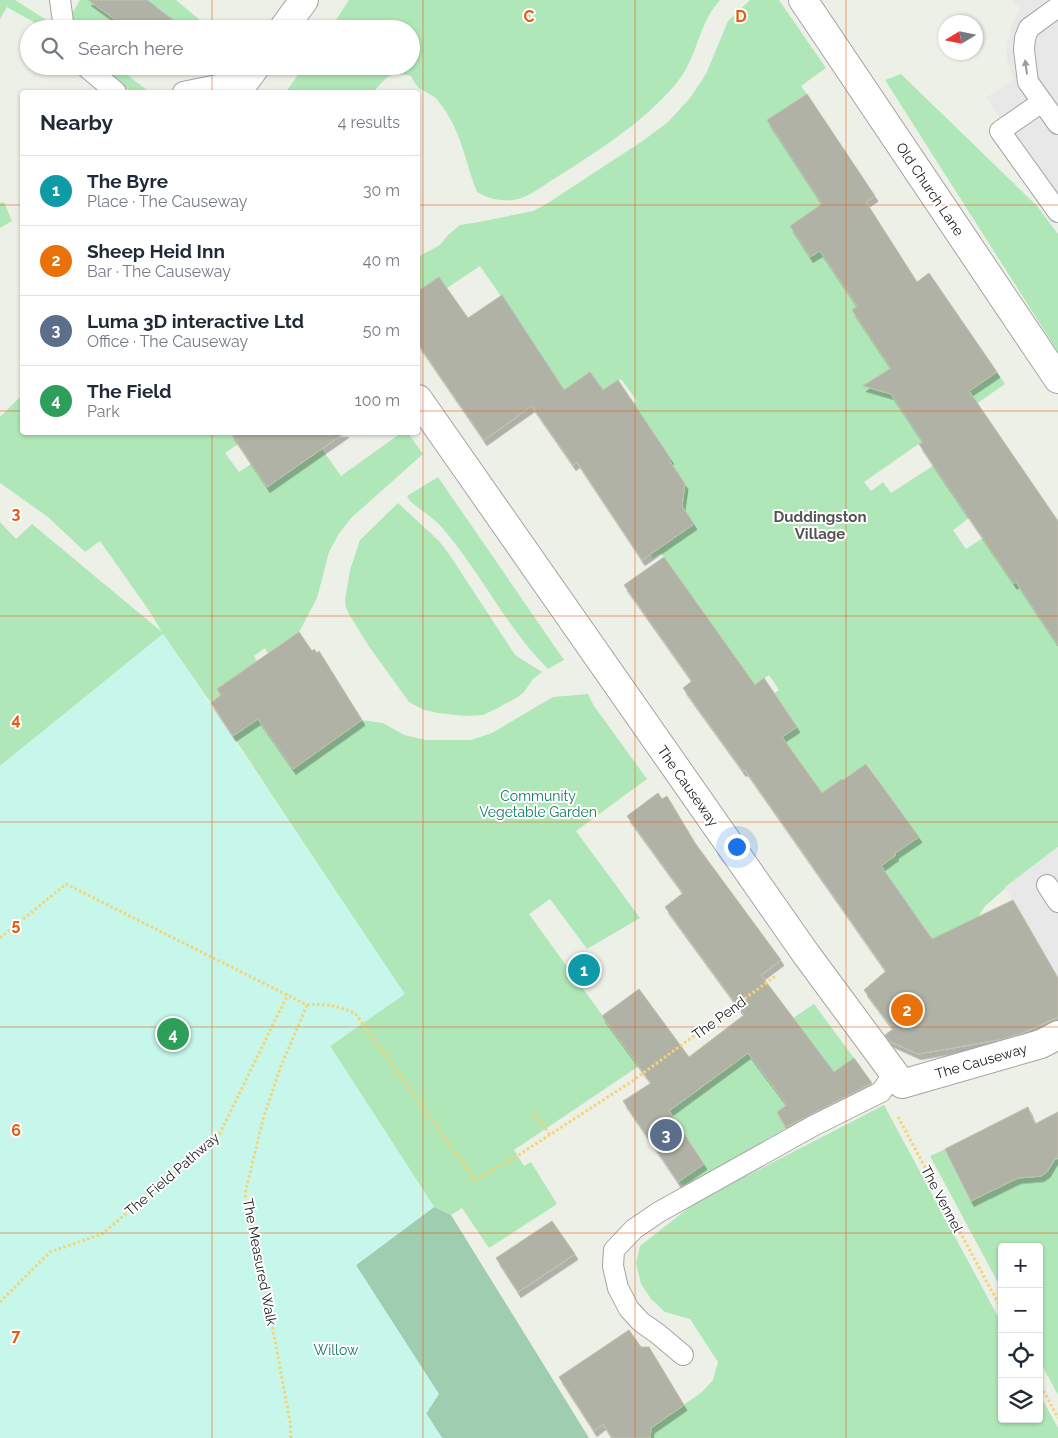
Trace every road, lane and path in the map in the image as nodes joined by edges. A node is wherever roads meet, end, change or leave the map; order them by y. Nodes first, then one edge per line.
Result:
1 (60, 0) edge
2 (304, 0) edge
3 (803, 0) edge
4 (1058, 7) edge
5 (63, 20) edge
6 (290, 20) edge
7 (96, 75) edge
8 (247, 79) edge
9 (114, 90) edge
10 (193, 90) edge
11 (1042, 102) junction
12 (1058, 124) edge
13 (1058, 212) edge
14 (1058, 379) edge
15 (420, 402) edge
16 (1047, 885) dead end
17 (1058, 902) edge
18 (0, 938) edge
19 (806, 954) junction
20 (288, 994) junction
21 (307, 1005) junction
22 (1058, 1035) edge
23 (898, 1079) junction
24 (534, 1112) dead end
25 (550, 1135) junction
26 (0, 1302) edge
27 (998, 1303) edge
28 (683, 1355) dead end
29 (1043, 1390) edge
30 (1058, 1418) edge
31 (291, 1438) edge

1 - 5 lane
2 - 6 street
3 - 14 street, Old Church Lane
11 -> 4 lane
7 - 9 lane
8 - 10 lane
11 - 12 lane
11 - 13 lane
15 - 19 street, The Causeway
16 - 17 lane
18 - 20 path
19 - 23 street, The Causeway
19 - 25 path, The Pend
20 - 21 path
20 - 26 path, The Field Pathway
21 - 25 path
21 - 31 path, The Measured Walk
22 - 23 street, The Causeway
23 - 27 path, The Vennel
23 - 28 lane
24 - 25 path
29 - 30 path

